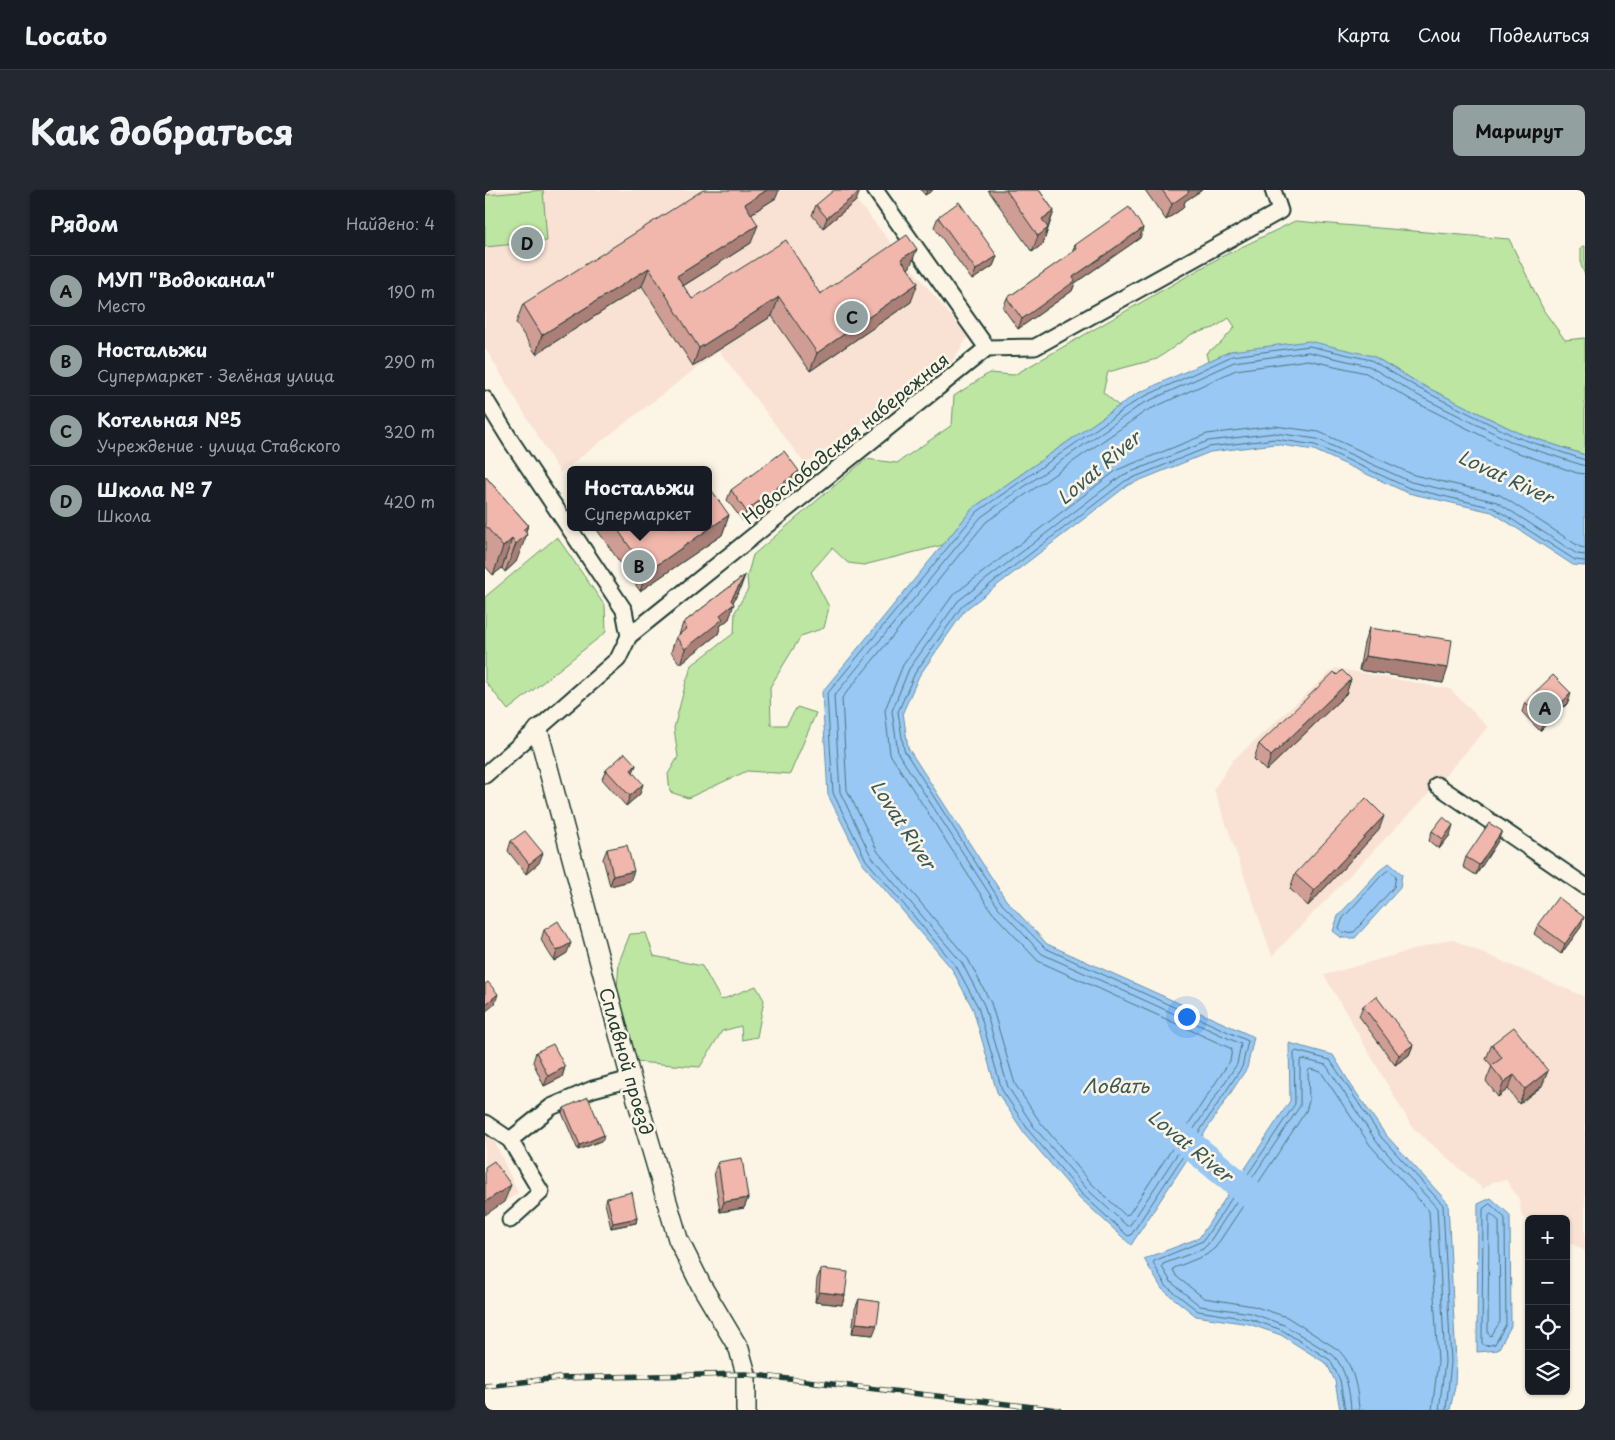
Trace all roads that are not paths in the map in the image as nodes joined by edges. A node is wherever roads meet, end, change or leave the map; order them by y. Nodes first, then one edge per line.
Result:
1 (875, 190) edge
2 (1273, 190) edge
3 (987, 348) junction
4 (485, 399) edge
5 (567, 524) edge
6 (571, 531) edge
7 (629, 636) junction
8 (538, 730) junction
9 (485, 775) edge
10 (1437, 785) dead end
11 (1585, 886) edge
12 (631, 1079) junction
13 (485, 1123) edge
14 (510, 1140) junction
15 (510, 1220) dead end
16 (746, 1410) edge

1 - 3 street
2 - 3 street
3 - 7 street, Новослободская набережная
4 - 5 street
6 - 7 street
7 - 8 street, Новослободская набережная
8 - 9 street, Новослободская набережная
8 - 12 street, Сплавной проезд
10 - 11 street
12 - 14 street
12 - 16 street, Сплавной проезд
13 - 14 street
14 - 15 street

